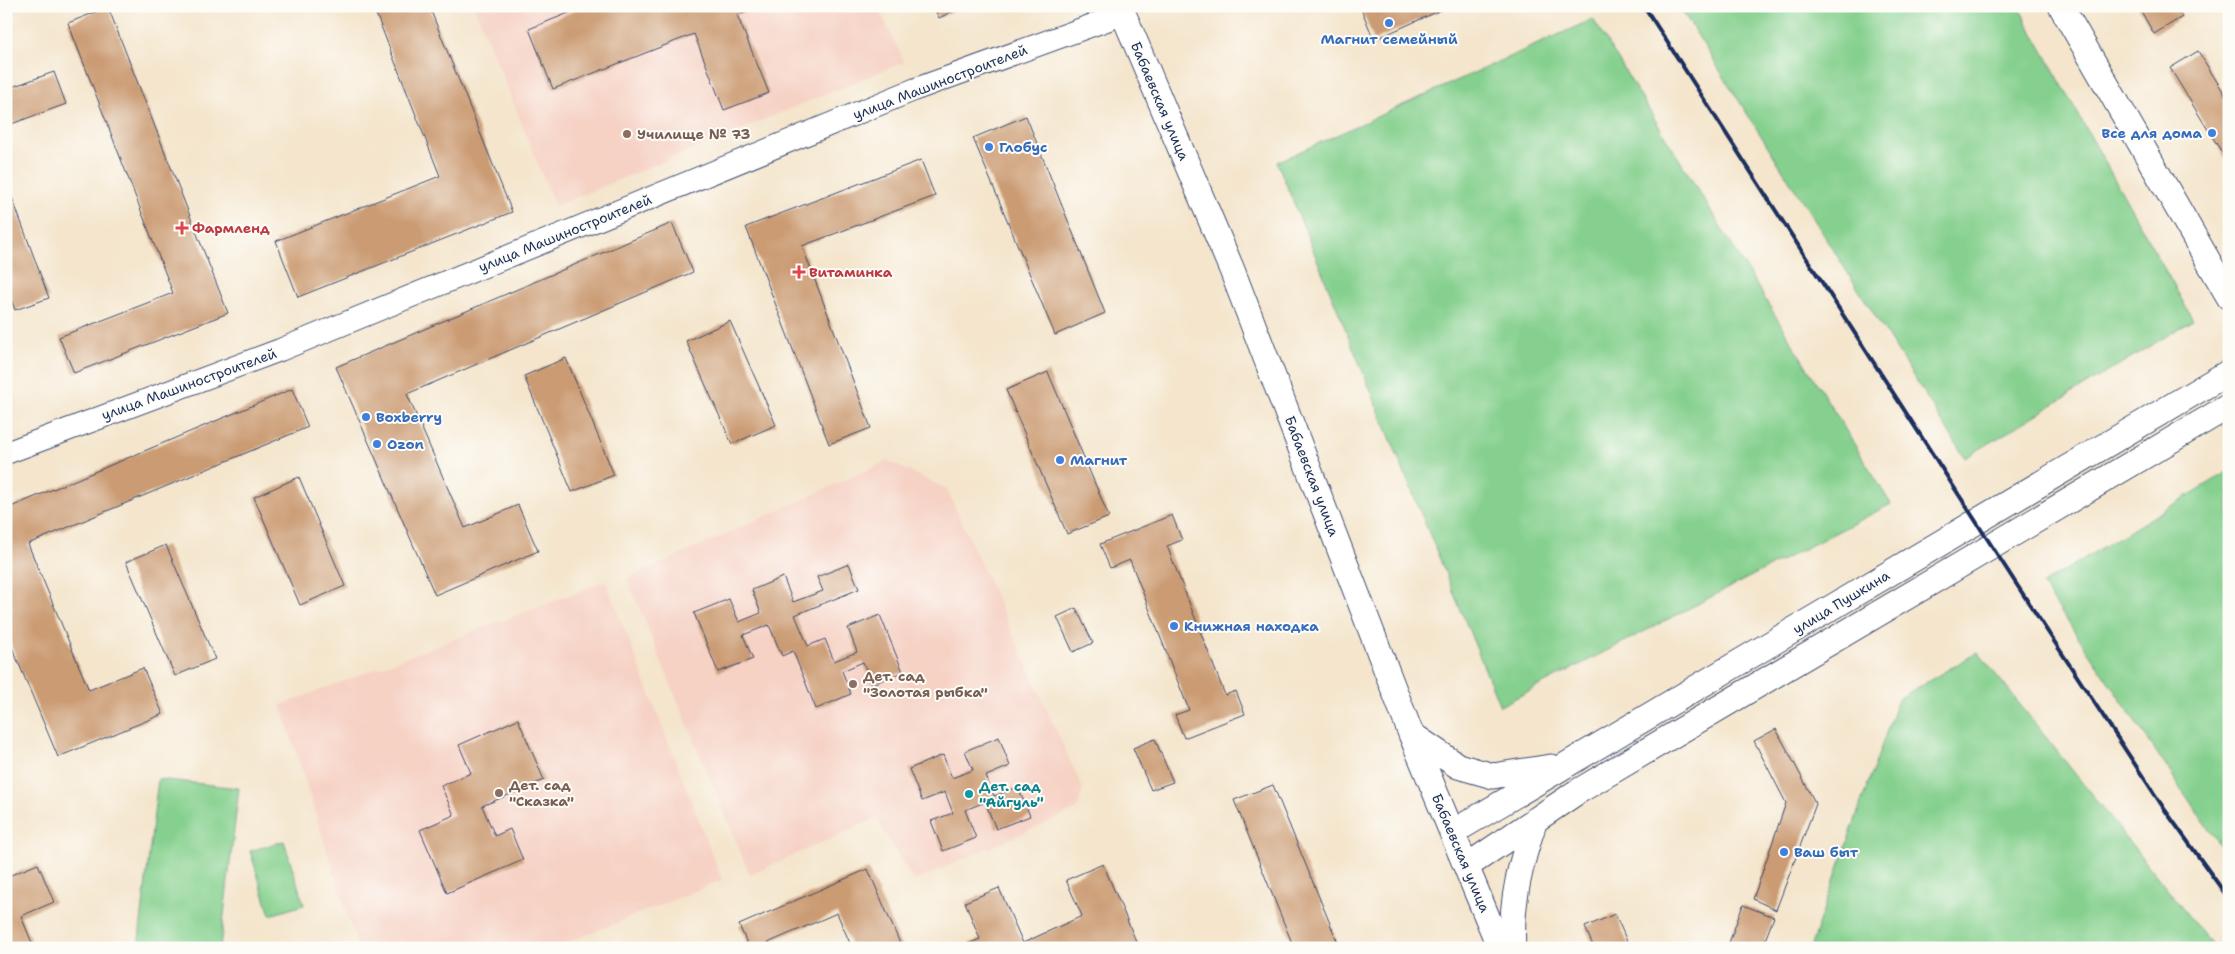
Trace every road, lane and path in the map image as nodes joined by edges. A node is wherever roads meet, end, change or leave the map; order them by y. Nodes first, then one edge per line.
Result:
1 (2061, 6) edge
2 (1122, 10) edge
3 (2229, 297) edge
4 (2229, 372) edge
5 (2229, 406) edge
6 (6, 453) edge
7 (1411, 734) junction
8 (1564, 765) junction
9 (1535, 820) junction
10 (1453, 832) junction
11 (1467, 866) junction
12 (1500, 948) edge
13 (1513, 948) edge

1 - 3 main road
2 - 6 street, улица Машиностроителей
2 - 7 main road, Бабаевская улица
4 - 8 main road, улица Пушкина
5 - 9 main road, улица Пушкина
7 - 8 main road
7 - 10 main road, Бабаевская улица
8 - 10 main road, улица Пушкина
9 - 11 main road, улица Пушкина
9 - 13 main road
10 - 11 main road, Бабаевская улица
11 - 12 main road, Бабаевская улица

